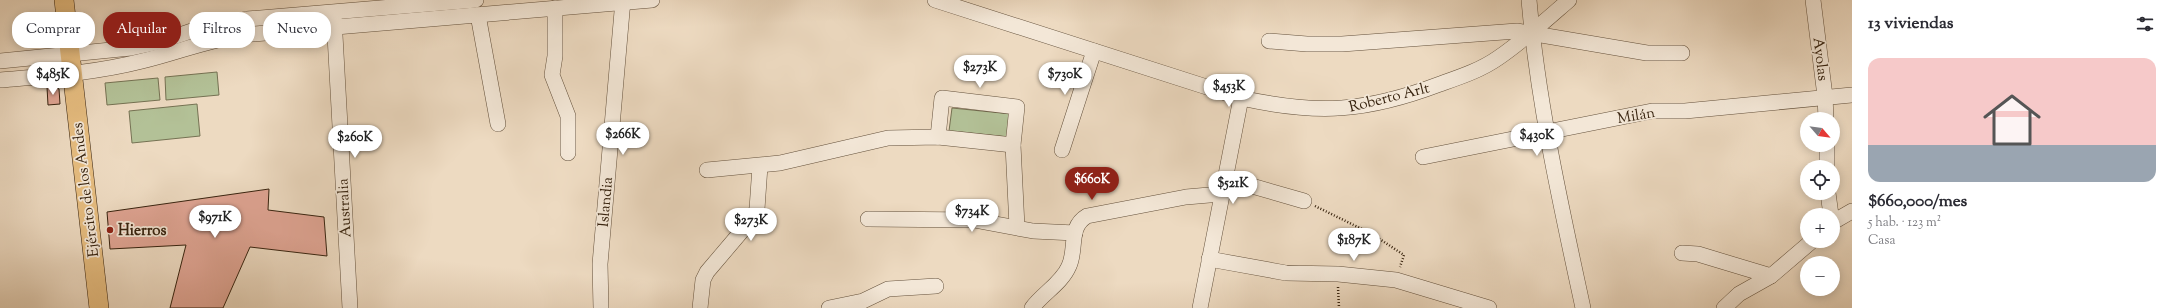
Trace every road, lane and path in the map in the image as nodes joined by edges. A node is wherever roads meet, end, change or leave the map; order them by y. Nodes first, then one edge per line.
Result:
1 (64, 0) edge
2 (652, 0) edge
3 (935, 0) edge
4 (1529, 0) edge
5 (1569, 0) edge
6 (1813, 0) edge
7 (623, 1) edge
8 (477, 7) edge
9 (555, 8) junction
10 (334, 12) junction
11 (334, 27) junction
12 (1532, 32) junction
13 (1269, 40) dead end
14 (1094, 51) junction
15 (1682, 53) dead end
16 (69, 55) junction
17 (0, 61) edge
18 (71, 74) junction
19 (0, 80) edge
20 (1852, 95) edge
21 (1825, 96) junction
22 (1241, 98) junction
23 (1826, 112) edge
24 (498, 124) dead end
25 (1546, 133) junction
26 (938, 137) junction
27 (1013, 145) junction
28 (1062, 150) dead end
29 (568, 153) dead end
30 (1423, 157) dead end
31 (760, 166) junction
32 (707, 170) dead end
33 (1224, 178) junction
34 (1221, 194) junction
35 (1304, 200) joint
36 (1852, 211) edge
37 (1840, 216) edge
38 (868, 219) dead end
39 (1017, 227) junction
40 (1075, 233) junction
41 (1804, 248) edge
42 (1682, 253) dead end
43 (1209, 258) junction
44 (1338, 274) junction
45 (1771, 276) junction
46 (1396, 280) junction
47 (936, 286) dead end
48 (99, 308) edge
49 (350, 308) edge
50 (601, 308) edge
51 (700, 308) edge
52 (829, 308) edge
53 (1032, 308) edge
54 (1200, 308) edge
55 (1339, 308) edge
56 (1489, 308) edge
57 (1583, 308) edge
58 (1724, 308) edge

1 - 16 main road, Ejército de los Andes
2 - 7 street
3 - 14 street, Roberto Arlt
4 - 12 street
5 - 12 street, Roberto Arlt
6 - 21 street, Ayolas
7 - 9 street
7 - 50 street, Islandia
8 - 9 street
8 - 10 street
8 - 11 street
8 - 24 street
9 - 29 street
10 - 11 street, Australia
10 - 16 street
11 - 18 street
11 - 49 street, Australia
12 - 13 street
12 - 15 street
12 - 22 street, Roberto Arlt
12 - 25 street
14 - 22 street, Roberto Arlt
14 - 28 street
16 - 17 street
16 - 18 main road, Ejército de los Andes
18 - 19 street
18 - 48 main road, Ejército de los Andes
20 - 21 street, Milán
21 - 23 street, Ayolas
21 - 25 street, Milán
22 - 33 street
25 - 30 street, Milán
25 - 57 street
26 - 27 street
26 - 27 street
26 - 31 street
27 - 39 street
31 - 32 street
31 - 51 street
33 - 34 street
33 - 35 street
34 - 40 street
34 - 43 street
35 - 46 path
36 - 37 street
38 - 39 street
39 - 40 street
40 - 53 street
41 - 45 street
42 - 45 street
43 - 44 street
43 - 54 street
44 - 46 street
44 - 55 path
45 - 58 street
46 - 56 street
47 - 52 street

